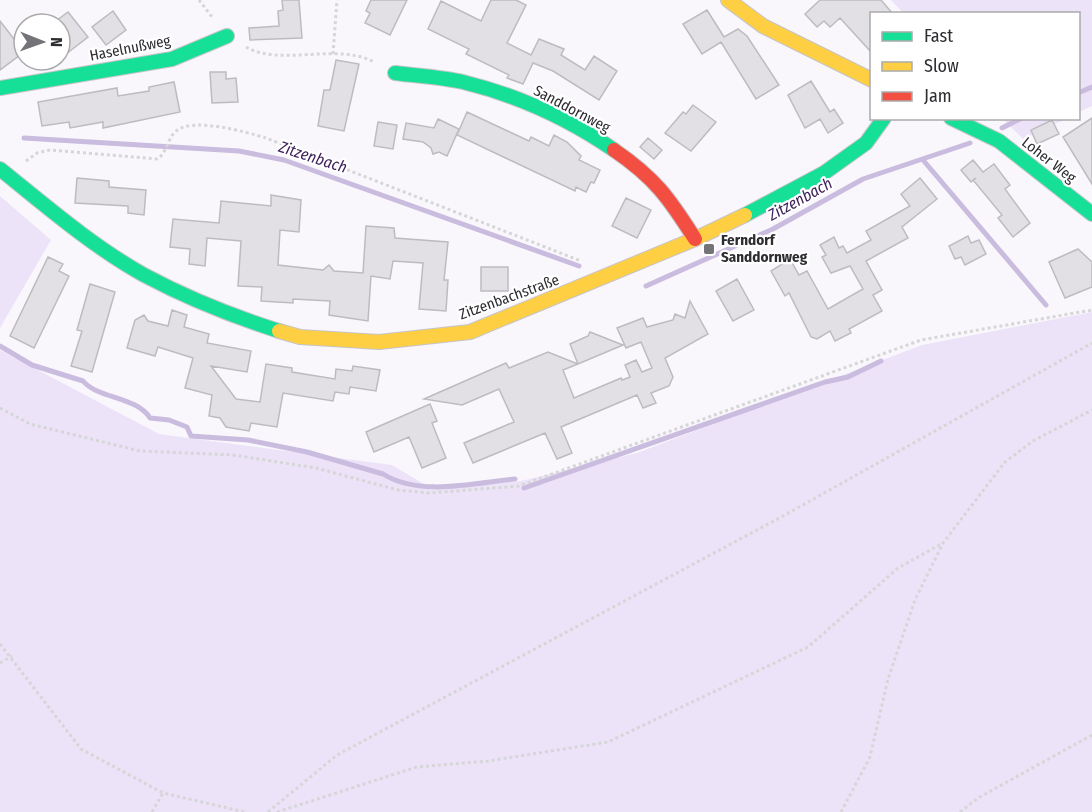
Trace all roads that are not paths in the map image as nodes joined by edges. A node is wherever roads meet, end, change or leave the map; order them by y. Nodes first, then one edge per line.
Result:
1 (728, 0) edge
2 (227, 36) road end
3 (395, 74) road end
4 (870, 79) edge
5 (0, 88) edge
6 (883, 120) edge
7 (955, 120) edge
8 (0, 169) edge
9 (1092, 214) edge
10 (695, 239) junction

1 - 4 street
2 - 5 street, Haselnußweg
3 - 10 street, Sanddornweg
6 - 10 street, Zitzenbachstraße
7 - 9 street, Loher Weg
8 - 10 street, Zitzenbachstraße

